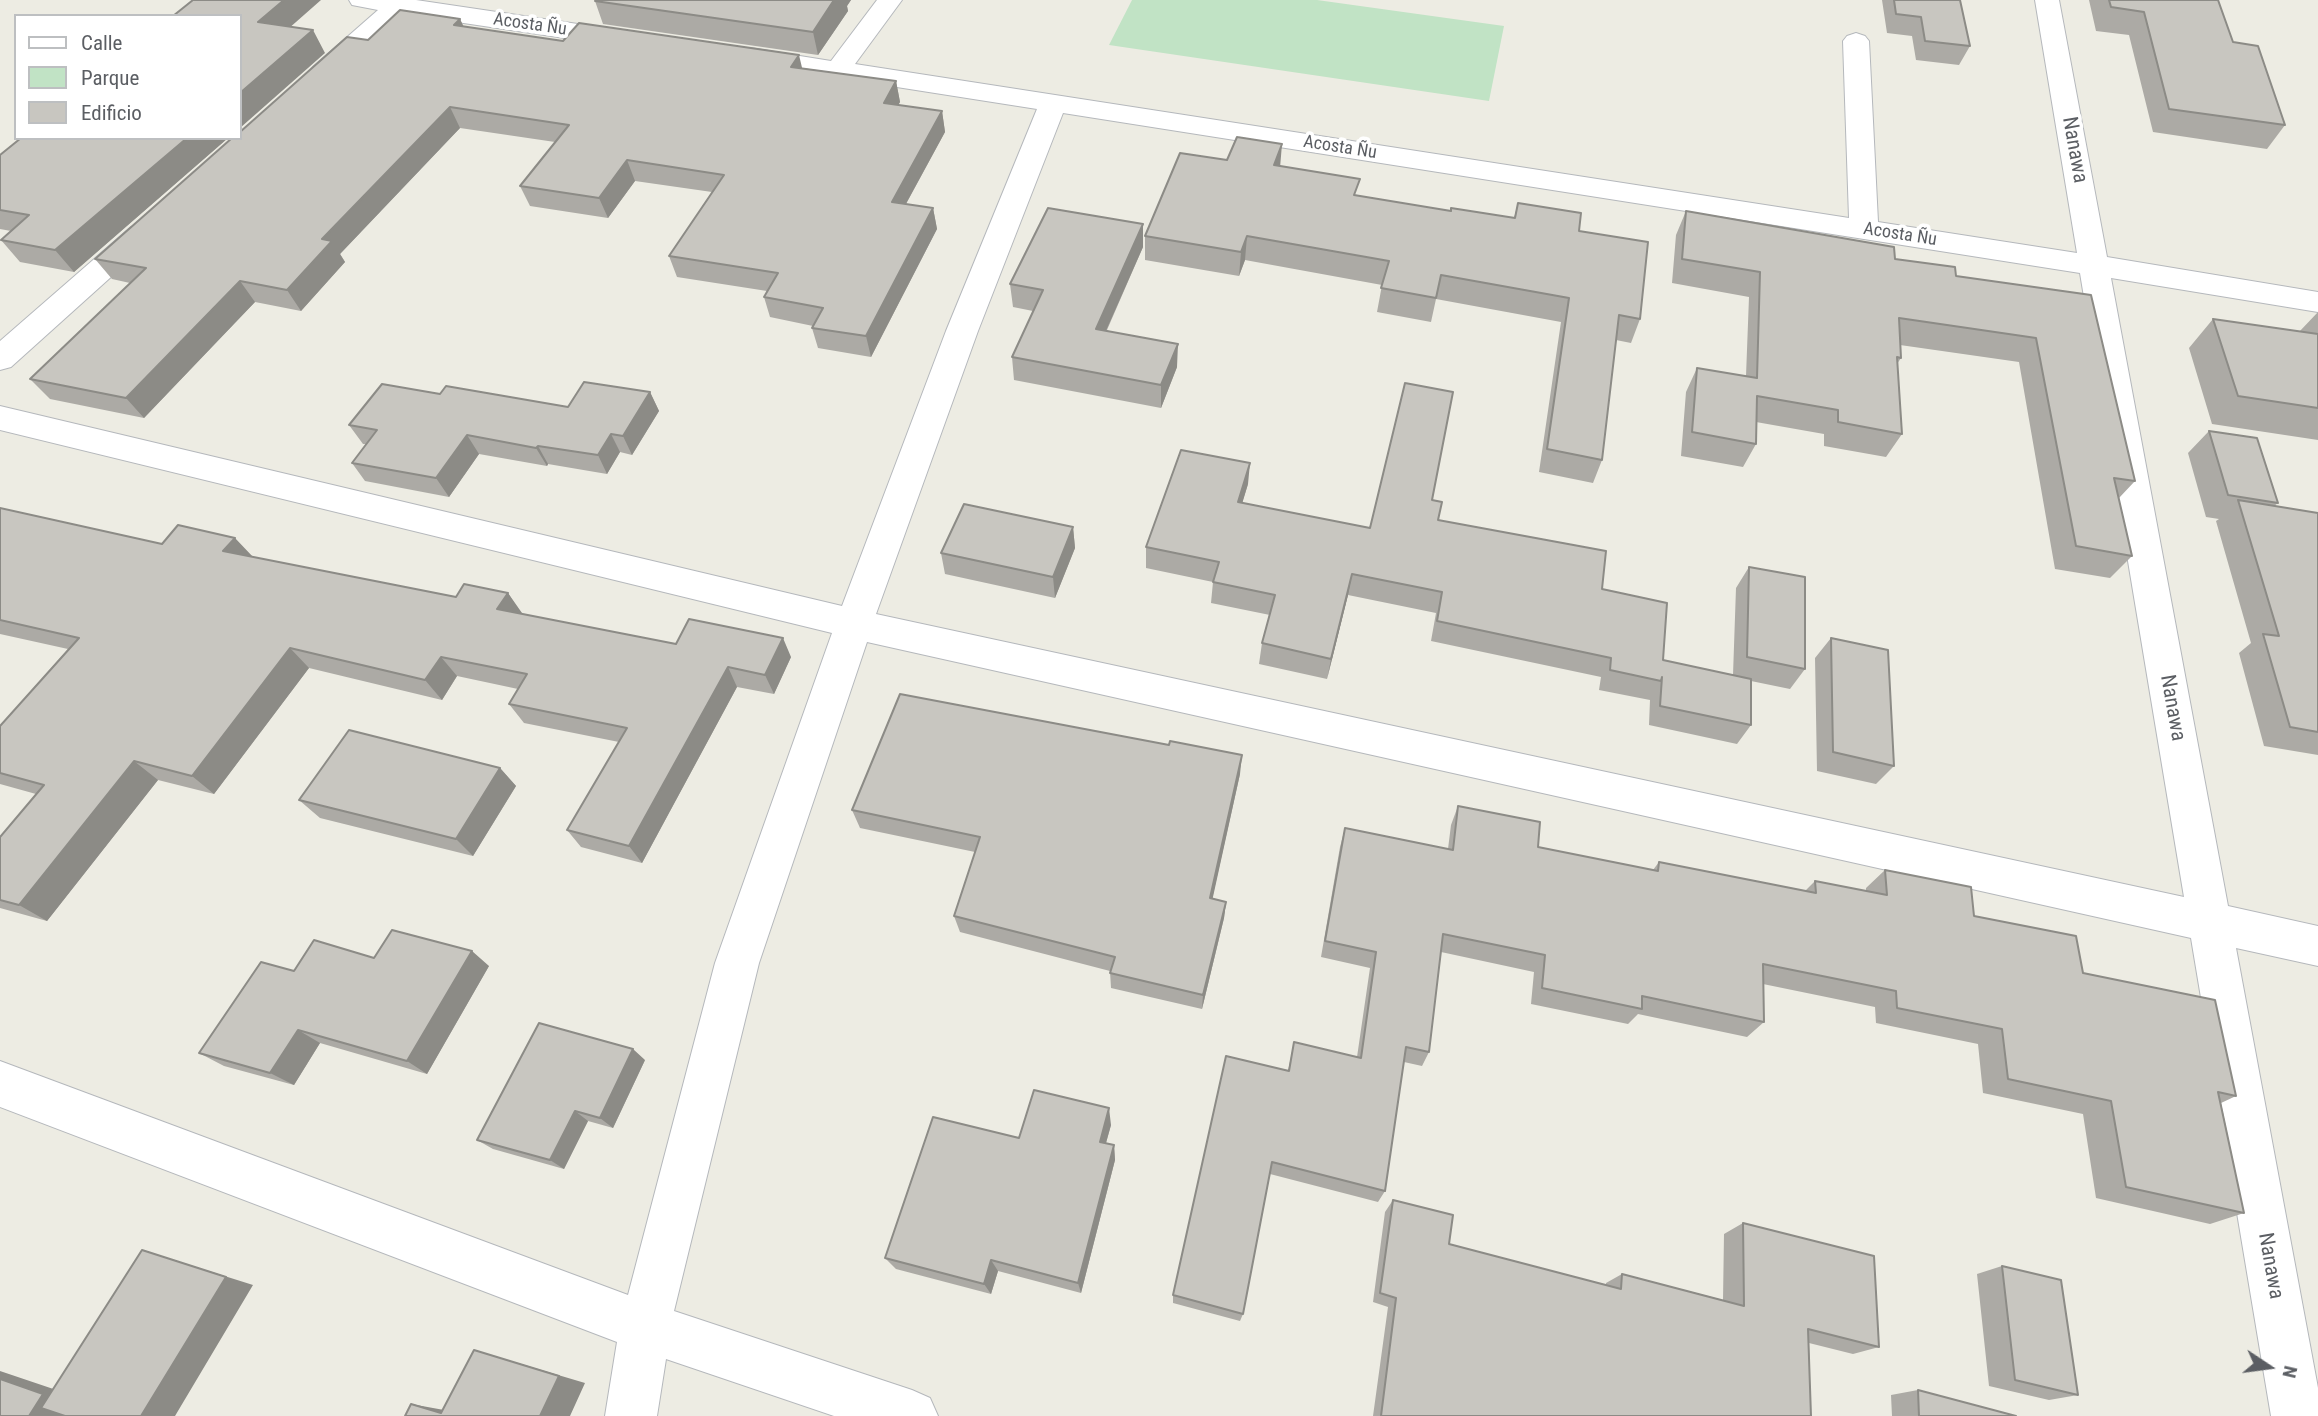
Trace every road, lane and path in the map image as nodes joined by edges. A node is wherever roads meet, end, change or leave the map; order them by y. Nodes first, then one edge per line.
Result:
1 (361, 0) edge
2 (890, 0) edge
3 (2047, 0) edge
4 (401, 3) edge
5 (645, 41) edge
6 (1856, 41) dead end
7 (728, 53) edge
8 (838, 69) junction
9 (303, 90) edge
10 (1053, 103) junction
11 (157, 220) edge
12 (1864, 229) junction
13 (2094, 265) junction
14 (2318, 302) edge
15 (0, 359) edge
16 (0, 418) edge
17 (854, 624) junction
18 (2209, 920) junction
19 (2318, 946) edge
20 (0, 1084) edge
21 (645, 1327) junction
22 (631, 1416) edge
23 (912, 1416) edge
24 (2297, 1416) edge

1 - 4 street, Acosta Ñu
2 - 8 street
3 - 13 street, Nanawa
4 - 5 street, Acosta Ñu
4 - 9 street
6 - 12 street
7 - 8 street, Acosta Ñu
8 - 10 street, Acosta Ñu
10 - 12 street, Acosta Ñu
10 - 17 street
11 - 15 street
12 - 13 street, Acosta Ñu
13 - 14 street, Acosta Ñu
13 - 18 street, Nanawa
16 - 17 street
17 - 18 street
17 - 21 street
18 - 19 street
18 - 24 street, Nanawa
20 - 21 street
21 - 22 street
21 - 23 street

